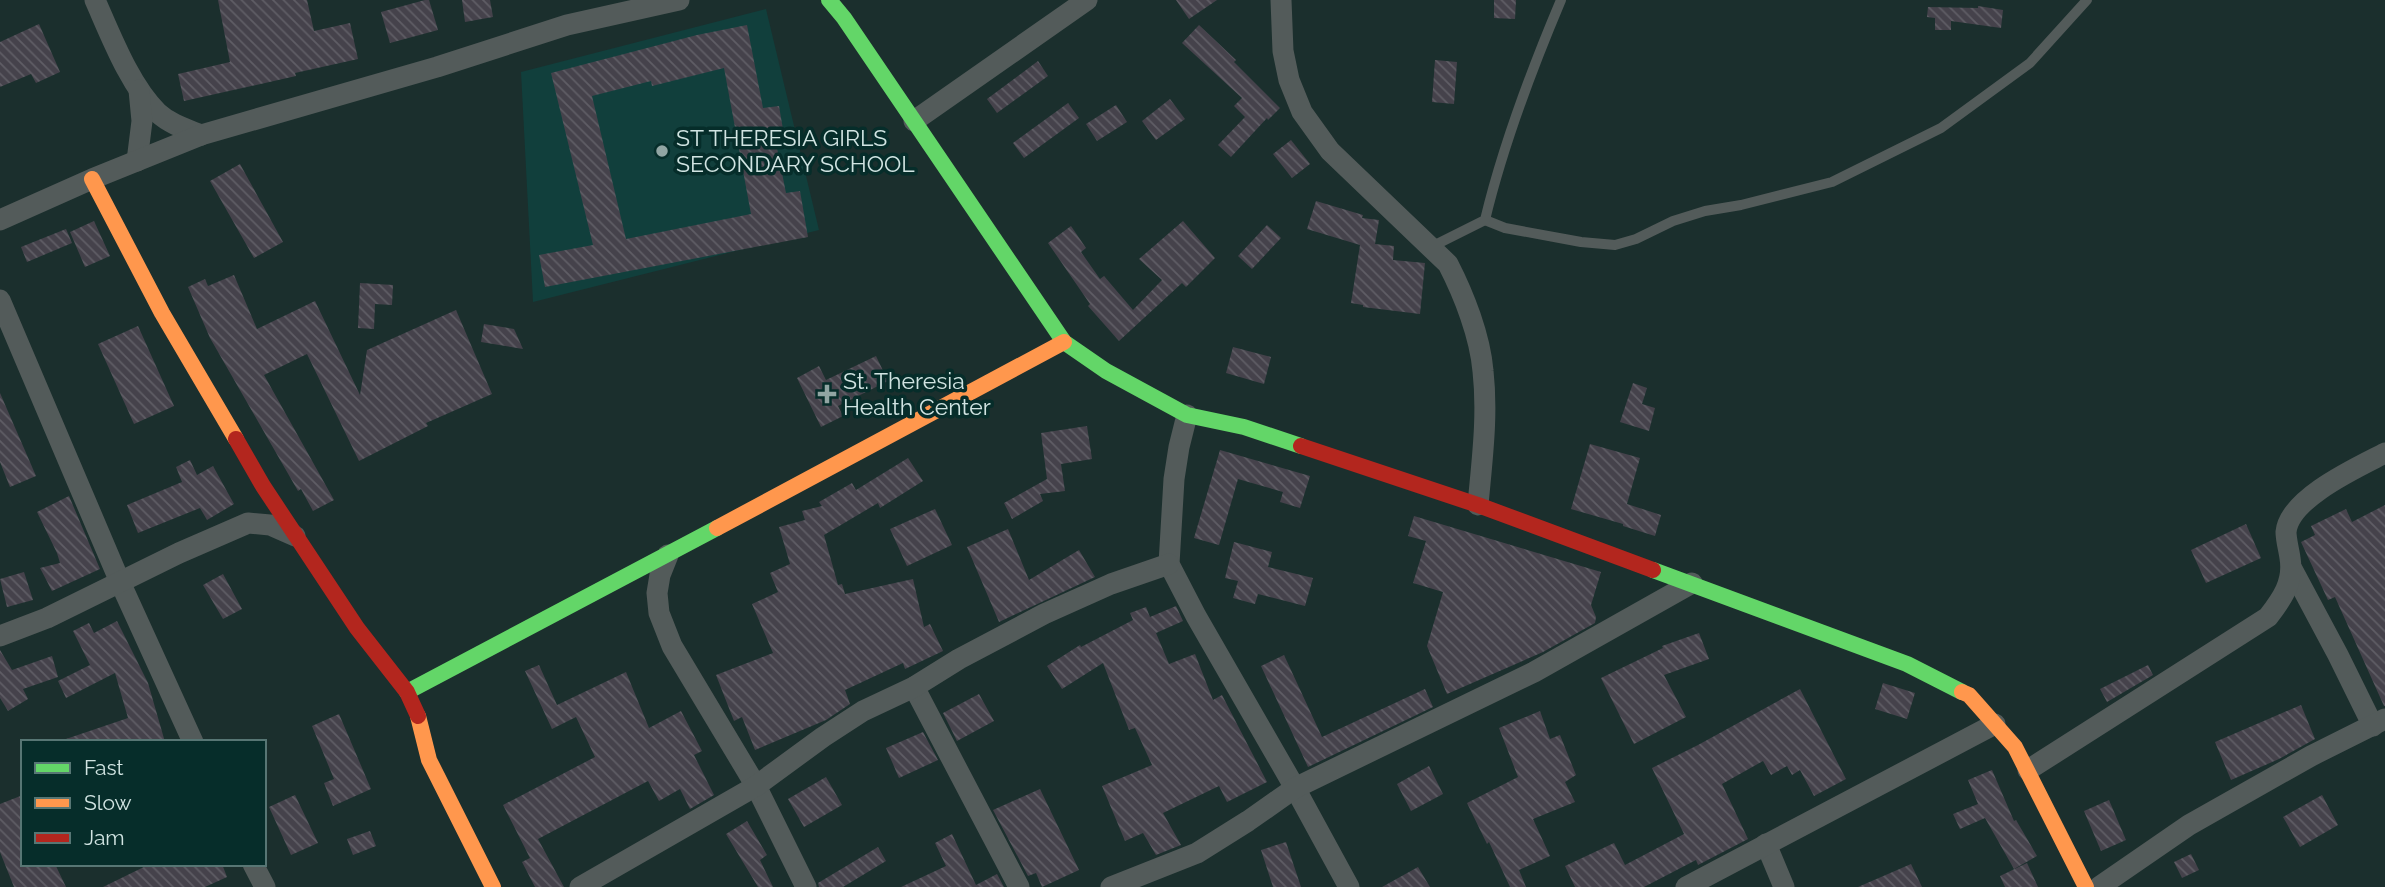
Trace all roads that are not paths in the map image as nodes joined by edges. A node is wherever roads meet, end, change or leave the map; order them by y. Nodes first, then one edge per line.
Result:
1 (95, 0) edge
2 (680, 0) edge
3 (829, 0) edge
4 (1087, 0) edge
5 (1281, 0) edge
6 (1561, 0) edge
7 (2087, 0) edge
8 (139, 90) junction
9 (914, 121) junction
10 (201, 135) junction
11 (137, 161) junction
12 (92, 179) junction
13 (0, 220) edge
14 (1485, 220) junction
15 (1431, 247) junction
16 (0, 300) edge
17 (1064, 342) junction
18 (1187, 415) junction
19 (2385, 453) edge
20 (263, 486) junction
21 (1478, 505) junction
22 (248, 523) junction
23 (295, 536) junction
24 (668, 555) junction
25 (1169, 564) junction
26 (2292, 569) junction
27 (120, 582) junction
28 (1692, 583) junction
29 (0, 636) edge
30 (914, 687) junction
31 (407, 692) junction
32 (2379, 722) edge
33 (1995, 724) junction
34 (192, 740) edge
35 (2028, 771) junction
36 (756, 786) junction
37 (1295, 788) junction
38 (1766, 844) junction
39 (254, 866) edge
40 (265, 887) edge
41 (493, 887) edge
42 (580, 887) edge
43 (806, 887) edge
44 (1019, 887) edge
45 (1111, 887) edge
46 (1349, 887) edge
47 (1686, 887) edge
48 (1784, 887) edge
49 (2086, 887) edge
50 (2099, 887) edge

1 - 8 street
2 - 10 street
3 - 9 street
4 - 9 street
5 - 15 street
6 - 14 lane
7 - 14 lane
8 - 10 street
8 - 11 street
9 - 17 street
10 - 11 street
11 - 12 street
12 - 13 street
12 - 20 street
14 - 15 lane
15 - 21 street
16 - 27 street
17 - 18 street
17 - 24 street
18 - 21 street
18 - 25 street
19 - 26 street
20 - 22 street
20 - 23 street
21 - 28 street
22 - 23 street
22 - 27 street
23 - 31 street
24 - 31 street
24 - 36 street
25 - 30 street
25 - 37 street
26 - 32 street
26 - 35 street
27 - 29 street
27 - 34 street
28 - 33 street
28 - 37 street
30 - 36 street
30 - 44 street
31 - 41 street
32 - 50 street
33 - 35 street
33 - 38 street
35 - 49 street
36 - 42 street
36 - 43 street
37 - 45 street
37 - 46 street
38 - 47 street
38 - 48 street
39 - 40 street

